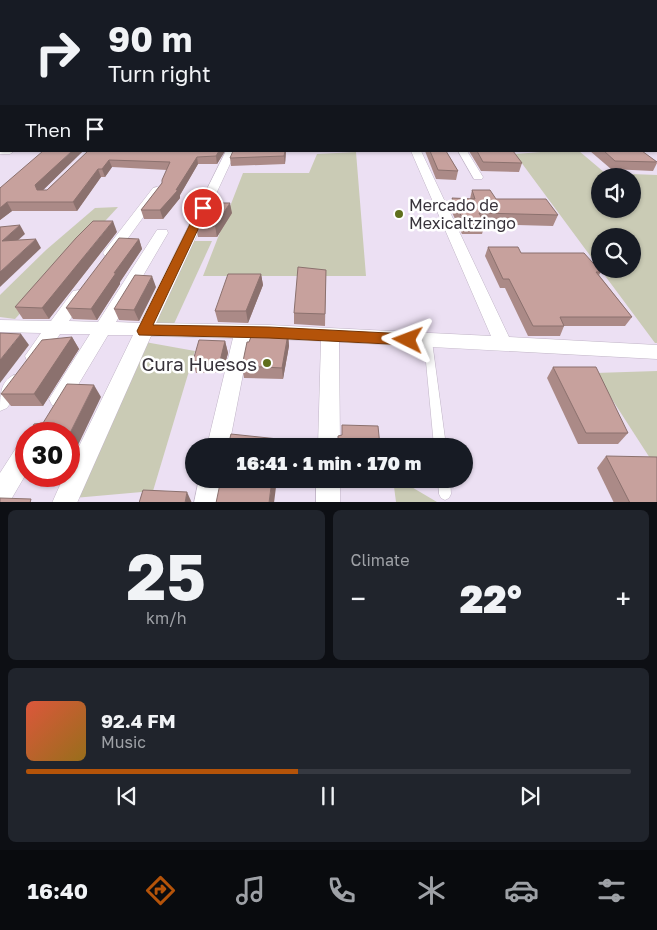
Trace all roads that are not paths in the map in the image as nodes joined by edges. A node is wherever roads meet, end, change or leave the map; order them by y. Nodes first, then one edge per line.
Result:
1 (231, 152) edge
2 (416, 152) edge
3 (463, 152) edge
4 (478, 178) dead end
5 (157, 190) edge
6 (162, 233) dead end
7 (100, 266) edge
8 (89, 282) edge
9 (0, 326) edge
10 (53, 328) junction
11 (102, 330) junction
12 (144, 331) junction
13 (244, 332) junction
14 (330, 335) junction
15 (428, 341) junction
16 (503, 344) junction
17 (657, 352) edge
18 (0, 402) edge
19 (48, 418) edge
20 (220, 438) edge
21 (328, 438) edge
22 (439, 438) edge
23 (15, 471) edge
24 (209, 488) edge
25 (328, 488) edge
26 (445, 488) edge
27 (445, 494) dead end
28 (0, 495) edge
29 (64, 502) edge
30 (206, 502) edge
31 (328, 502) edge

1 - 12 street
2 - 16 street
3 - 4 street
5 - 7 street
6 - 11 street
8 - 10 street
9 - 10 street
10 - 11 street
10 - 18 street
11 - 12 street
11 - 19 street
12 - 13 street
12 - 29 street
13 - 14 street
13 - 20 street
14 - 15 street
14 - 21 street
15 - 16 street
15 - 22 lane
16 - 17 street
23 - 28 street
24 - 30 street
25 - 31 street
26 - 27 lane

